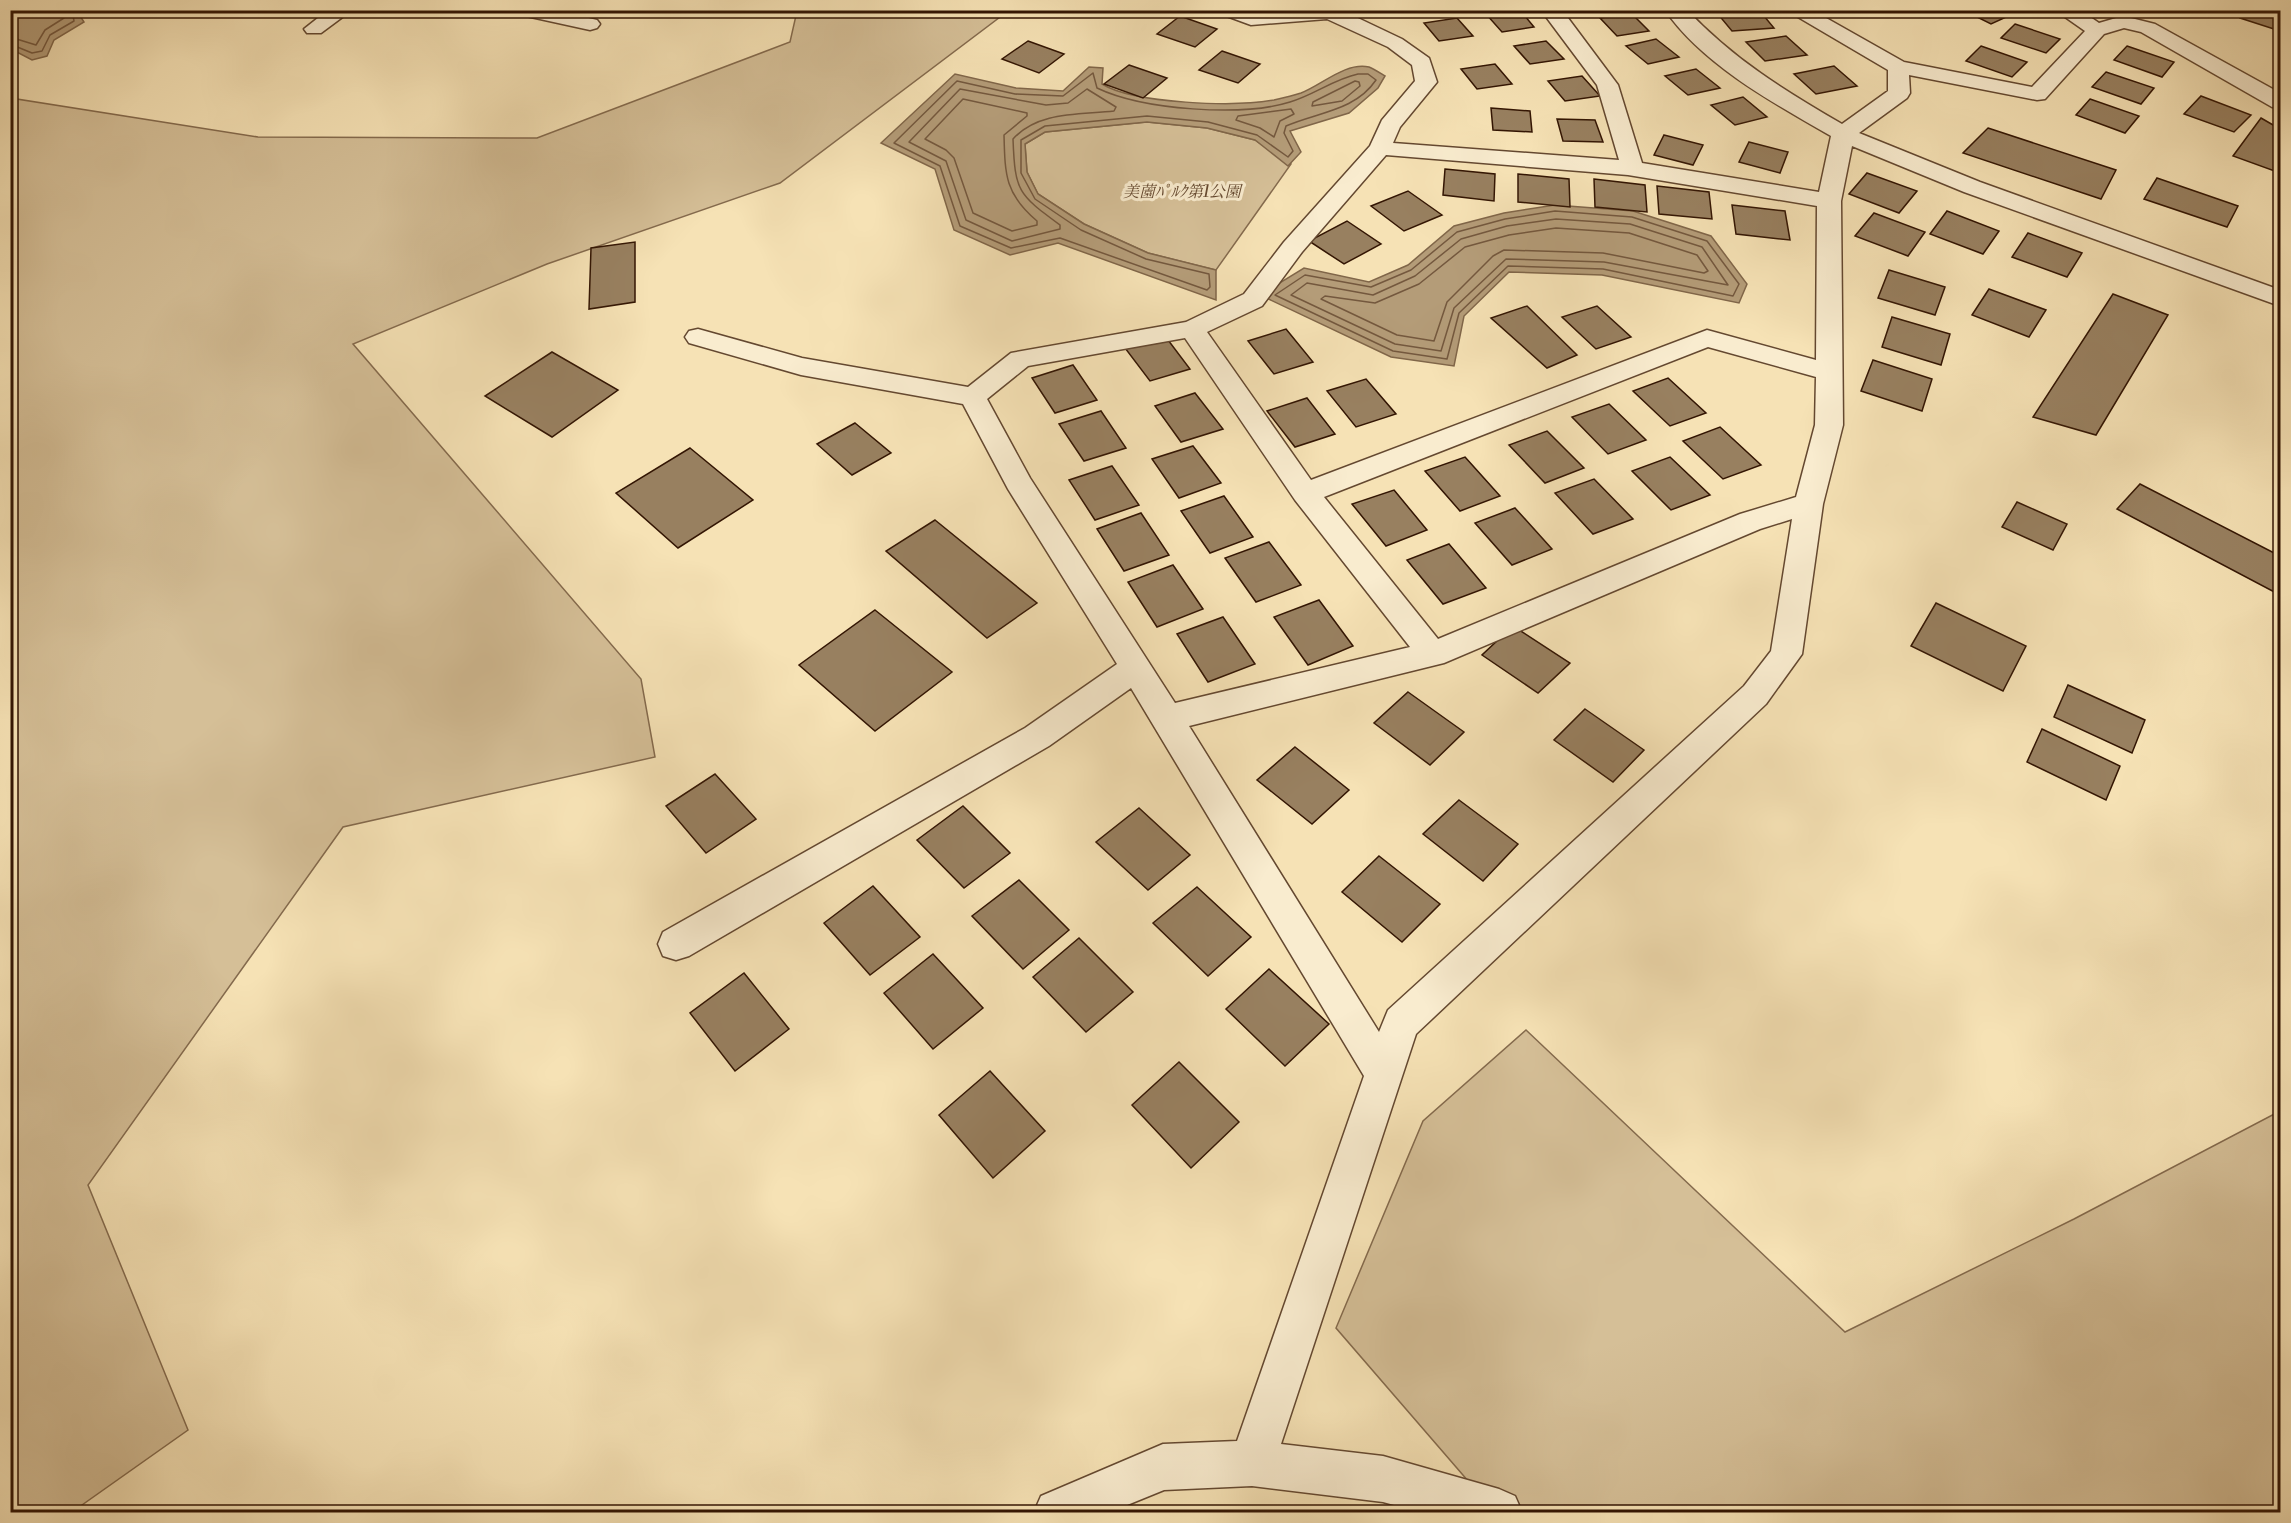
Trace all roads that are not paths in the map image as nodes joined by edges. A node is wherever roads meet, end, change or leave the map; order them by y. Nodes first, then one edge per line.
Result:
1 (342, 10) edge
2 (524, 10) edge
3 (1228, 10) edge
4 (1551, 10) edge
5 (1675, 10) edge
6 (1797, 10) edge
7 (2065, 10) edge
8 (1332, 12) edge
9 (590, 24) dead end
10 (315, 29) dead end
11 (2097, 30) junction
12 (1898, 67) junction
13 (2280, 102) edge
14 (1843, 134) junction
15 (1380, 148) junction
16 (1633, 169) junction
17 (1829, 201) junction
18 (2280, 298) edge
19 (1192, 329) junction
20 (698, 337) dead end
21 (1828, 372) junction
22 (973, 397) junction
23 (1305, 493) junction
24 (1809, 504) junction
25 (1433, 654) junction
26 (1135, 668) junction
27 (1167, 718) junction
28 (676, 944) dead end
29 (1383, 1073) junction
30 (1252, 1463) junction
31 (1057, 1512) edge
32 (1499, 1512) edge

1 - 10 street
2 - 9 street
3 - 8 street
4 - 16 street
5 - 14 street
6 - 12 street
7 - 11 street
8 - 15 street
11 - 12 street
11 - 13 street
12 - 14 street
14 - 17 street
14 - 18 street
15 - 16 street
15 - 19 street
16 - 17 street
17 - 21 street
19 - 22 street
19 - 23 street
20 - 22 street
21 - 23 street
21 - 24 street
22 - 26 street
23 - 25 street
24 - 25 street
24 - 29 street
25 - 27 street
26 - 27 street
26 - 28 street
27 - 29 street
29 - 30 street
30 - 31 street
30 - 32 street

